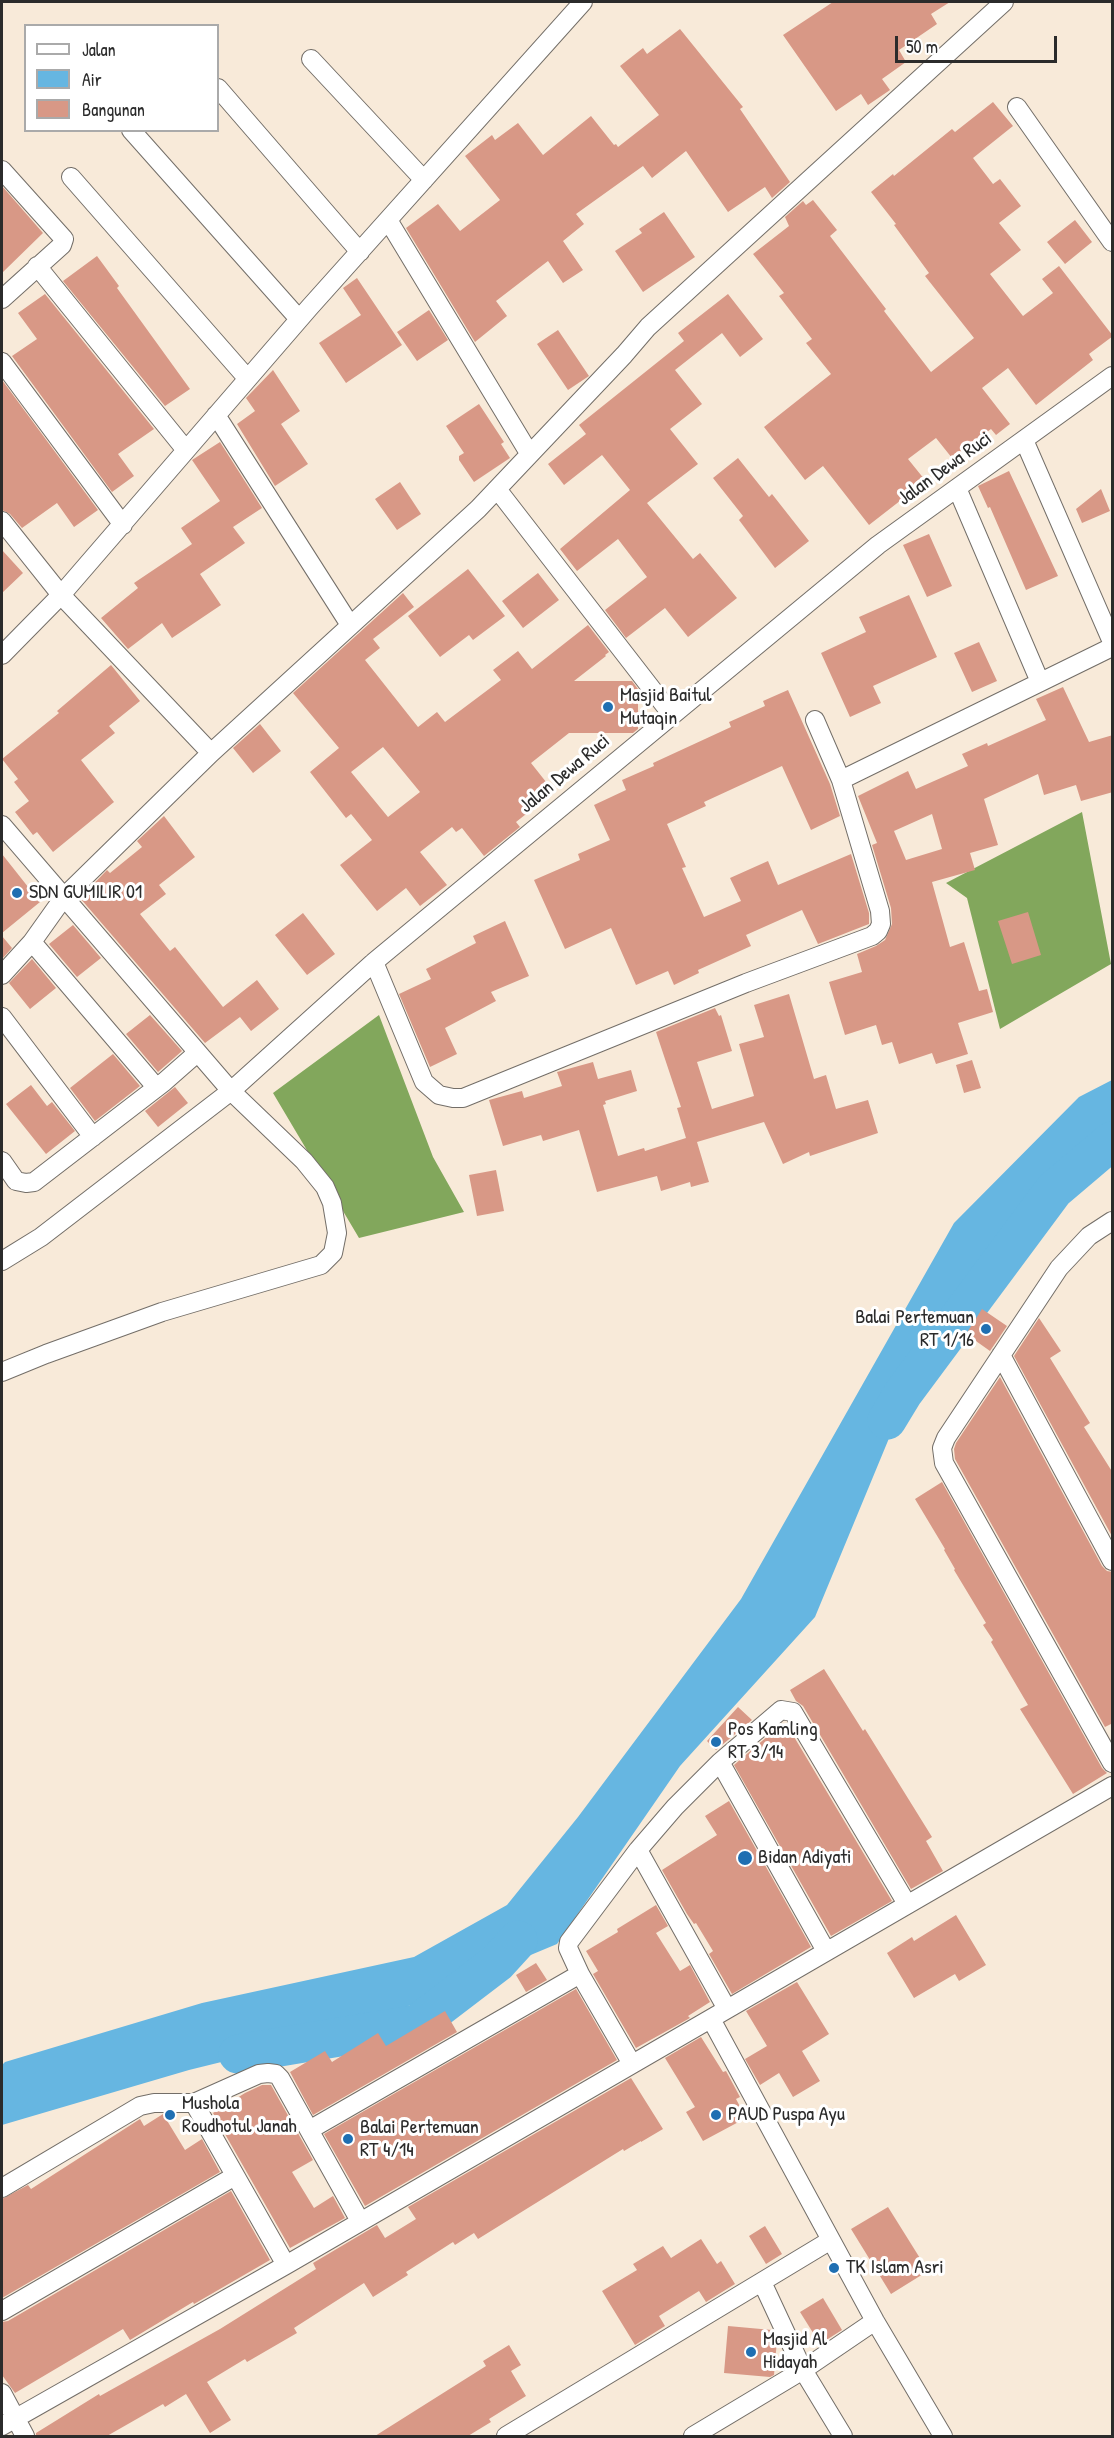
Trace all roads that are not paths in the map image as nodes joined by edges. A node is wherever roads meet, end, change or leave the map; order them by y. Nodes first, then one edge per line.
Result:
1 (583, 2) edge
2 (993, 5) edge
3 (311, 59) dead end
4 (219, 89) edge
5 (1017, 107) dead end
6 (133, 132) edge
7 (2, 170) edge
8 (71, 177) dead end
9 (424, 180) junction
10 (388, 220) junction
11 (1113, 242) edge
12 (360, 252) junction
13 (37, 266) junction
14 (2, 299) edge
15 (299, 319) junction
16 (2, 362) edge
17 (1113, 376) edge
18 (247, 378) junction
19 (216, 415) junction
20 (1024, 440) junction
21 (185, 449) junction
22 (529, 453) junction
23 (957, 488) junction
24 (497, 489) junction
25 (2, 521) edge
26 (123, 525) junction
27 (61, 595) junction
28 (350, 625) junction
29 (1113, 642) edge
30 (1113, 647) edge
31 (2, 655) edge
32 (1040, 682) junction
33 (672, 715) junction
34 (815, 720) dead end
35 (211, 753) junction
36 (841, 780) junction
37 (2, 825) edge
38 (64, 897) junction
39 (32, 942) junction
40 (374, 962) junction
41 (2, 975) edge
42 (2, 1017) edge
43 (198, 1053) junction
44 (156, 1087) junction
45 (231, 1091) junction
46 (93, 1137) junction
47 (2, 1161) edge
48 (1113, 1221) edge
49 (2, 1261) edge
50 (1001, 1356) junction
51 (2, 1372) edge
52 (1113, 1561) edge
53 (720, 1762) junction
54 (1113, 1763) edge
55 (1113, 1786) edge
56 (638, 1850) junction
57 (907, 1904) junction
58 (826, 1951) junction
59 (580, 1974) junction
60 (727, 2009) junction
61 (711, 2019) junction
62 (632, 2064) junction
63 (194, 2103) junction
64 (310, 2129) junction
65 (235, 2176) junction
66 (2, 2188) edge
67 (360, 2222) junction
68 (831, 2240) junction
69 (286, 2265) junction
70 (762, 2282) junction
71 (2, 2311) edge
72 (875, 2321) junction
73 (803, 2370) junction
74 (2, 2392) edge
75 (9, 2422) edge
76 (25, 2436) edge
77 (506, 2436) edge
78 (693, 2436) edge
79 (843, 2436) edge
80 (942, 2436) edge

1 - 9 street
2 - 22 street
3 - 9 street
4 - 12 street
5 - 11 street
6 - 15 street
7 - 13 street
8 - 18 street
9 - 10 street
10 - 12 street
10 - 22 street
12 - 15 street
13 - 14 street
13 - 21 street
15 - 18 street
16 - 26 street
17 - 20 street, Jalan Dewa Ruci
18 - 19 street
19 - 21 street
19 - 28 street
20 - 23 street, Jalan Dewa Ruci
20 - 29 street
21 - 26 street
22 - 24 street
23 - 32 street
23 - 33 street, Jalan Dewa Ruci
24 - 28 street
24 - 33 street
25 - 27 street
26 - 27 street
27 - 31 street
27 - 35 street
28 - 35 street
30 - 32 street
32 - 36 street
33 - 40 street, Jalan Dewa Ruci
34 - 36 street
35 - 38 street
36 - 40 street
37 - 38 street
38 - 39 street
38 - 43 street
39 - 41 street
39 - 44 street
40 - 45 street, Jalan Dewa Ruci
42 - 46 street
43 - 44 street
43 - 45 street
44 - 46 street
45 - 49 street, Jalan Dewa Ruci
45 - 51 street
46 - 47 street
48 - 50 street
50 - 52 street
50 - 54 street
53 - 56 street
53 - 57 street
53 - 58 street
55 - 57 street
56 - 59 street
56 - 60 street
57 - 58 street
58 - 60 street
59 - 62 street
59 - 64 street
60 - 61 street
61 - 62 street
61 - 68 street
62 - 67 street
63 - 64 street
63 - 65 street
63 - 66 street
64 - 67 street
65 - 69 street
65 - 71 street
67 - 69 street
68 - 70 street
68 - 72 street
69 - 75 street
70 - 73 street
70 - 77 street
72 - 73 street
72 - 80 street
73 - 78 street
73 - 79 street
74 - 75 street
75 - 76 street

